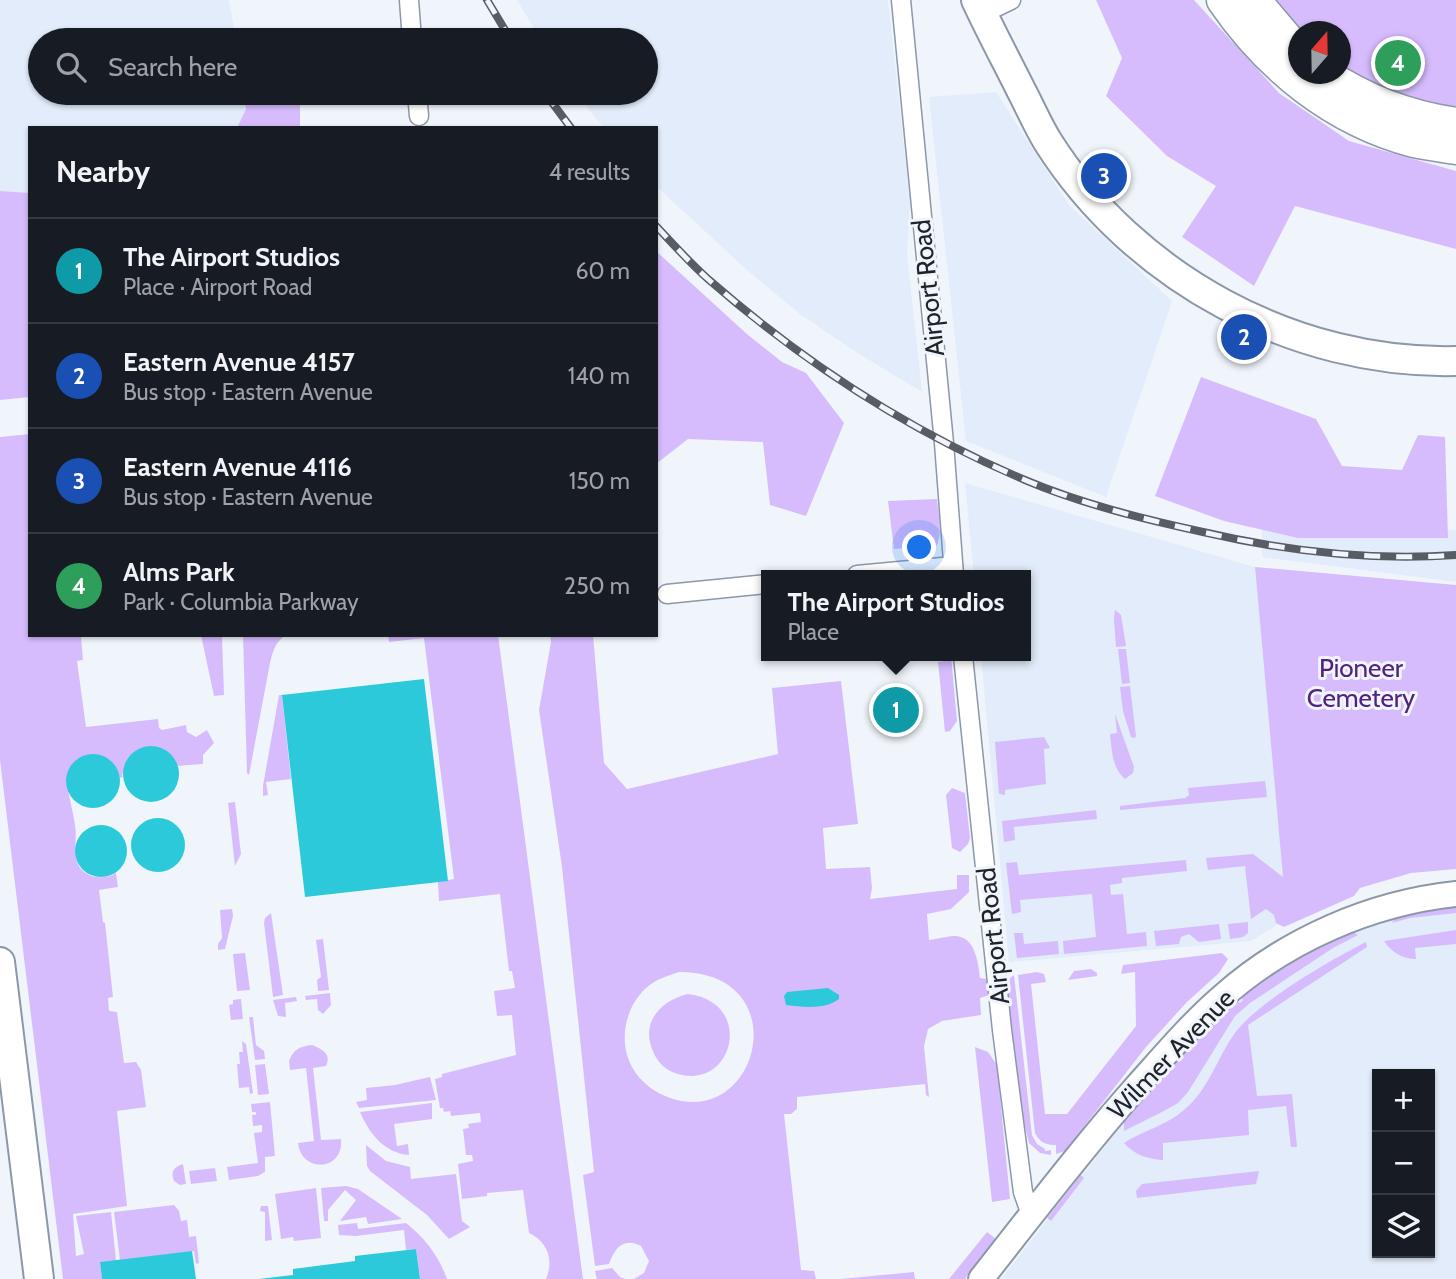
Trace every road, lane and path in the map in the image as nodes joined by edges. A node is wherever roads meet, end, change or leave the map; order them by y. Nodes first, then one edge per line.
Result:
1 (409, 0) edge
2 (901, 0) edge
3 (1011, 0) edge
4 (1223, 0) edge
5 (1254, 0) edge
6 (979, 7) edge
7 (411, 28) edge
8 (1288, 40) edge
9 (1342, 84) edge
10 (418, 105) edge
11 (419, 116) dead end
12 (1456, 124) edge
13 (1456, 148) edge
14 (1456, 361) edge
15 (954, 570) edge
16 (761, 585) edge
17 (667, 594) dead end
18 (964, 661) edge
19 (1456, 894) edge
20 (0, 961) edge
21 (1031, 1215) junction
22 (39, 1279) edge
23 (981, 1279) edge

1 - 7 street
2 - 15 street, Airport Road
3 - 6 street
4 - 13 highway
5 - 8 highway
6 - 14 main road
9 - 12 highway
10 - 11 street
16 - 17 street
18 - 21 street, Airport Road
19 - 21 street, Wilmer Avenue
20 - 22 main road
21 - 23 street, Wilmer Avenue

